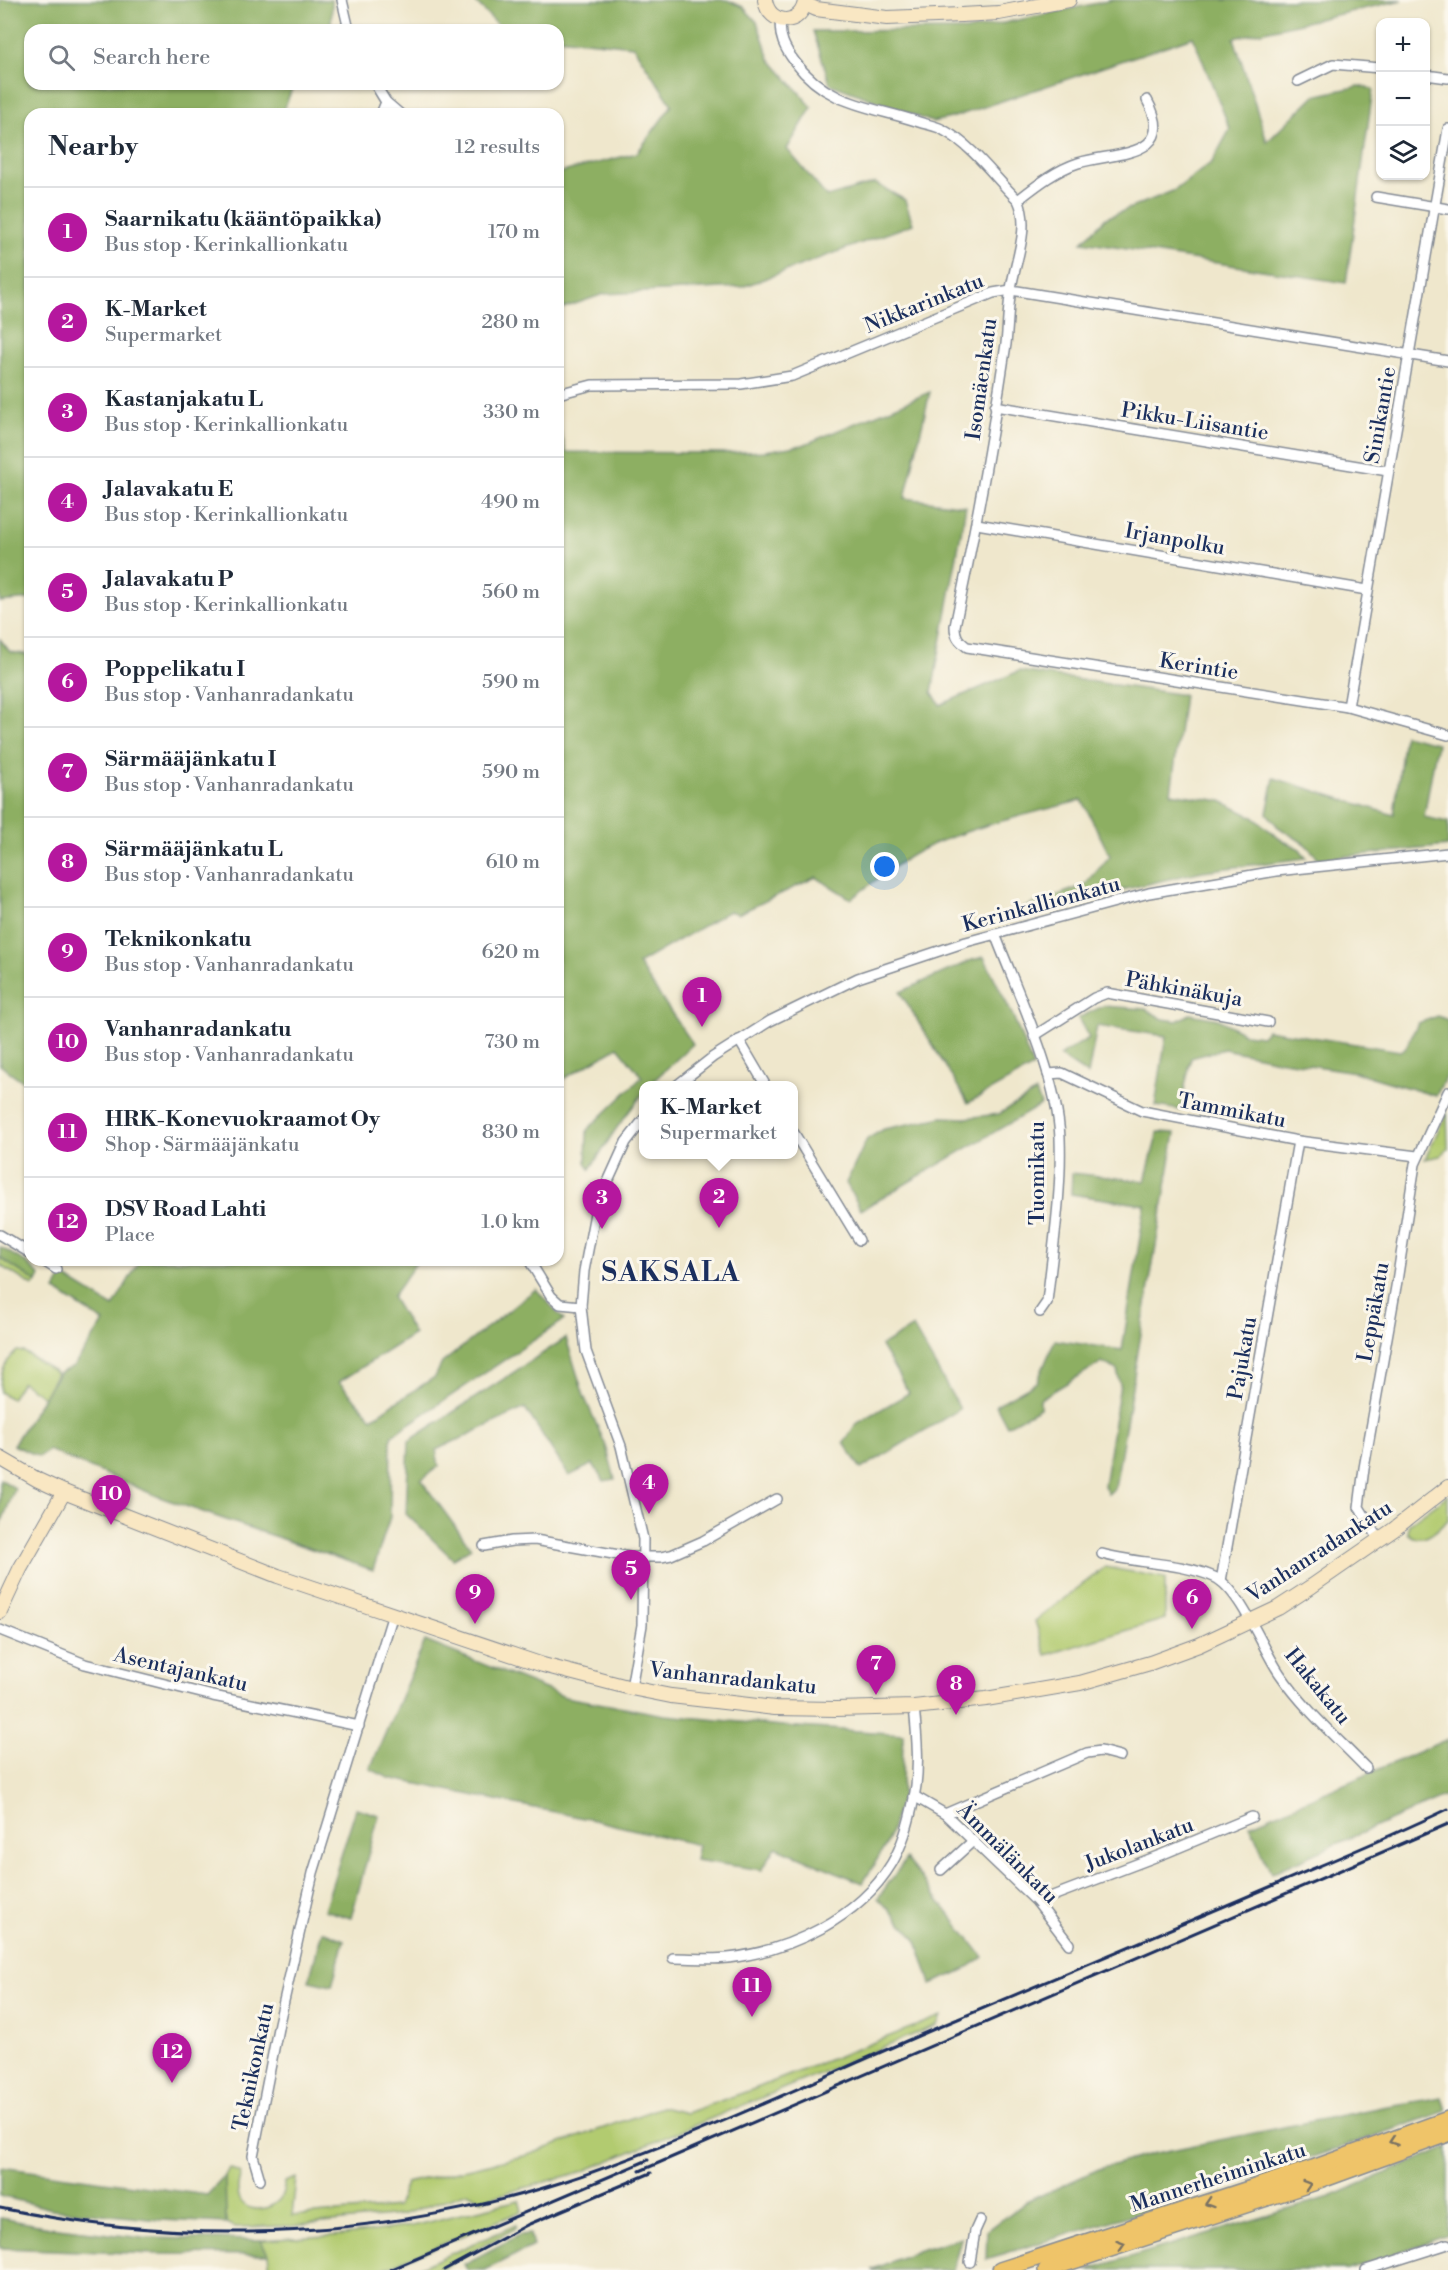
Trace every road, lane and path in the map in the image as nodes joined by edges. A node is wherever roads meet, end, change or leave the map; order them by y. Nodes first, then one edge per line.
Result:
1 (342, 0) edge
2 (765, 0) edge
3 (1069, 0) edge
4 (805, 2) edge
5 (781, 20) junction
6 (348, 24) edge
7 (1376, 68) edge
8 (1430, 76) edge
9 (1448, 78) edge
10 (1298, 81) dead end
11 (379, 90) edge
12 (1147, 100) dead end
13 (386, 102) junction
14 (384, 108) edge
15 (393, 108) edge
16 (1448, 129) edge
17 (1376, 197) dead end
18 (1018, 200) junction
19 (1435, 206) junction
20 (1448, 209) edge
21 (1011, 290) junction
22 (1409, 355) junction
23 (1448, 361) edge
24 (564, 393) edge
25 (995, 406) junction
26 (1388, 471) junction
27 (976, 524) junction
28 (1367, 590) junction
29 (955, 626) joint
30 (1348, 707) junction
31 (1448, 735) edge
32 (1448, 853) edge
33 (994, 934) junction
34 (1268, 1022) dead end
35 (1034, 1036) junction
36 (739, 1040) junction
37 (1048, 1074) junction
38 (682, 1081) edge
39 (763, 1081) edge
40 (1448, 1092) edge
41 (639, 1125) edge
42 (798, 1140) edge
43 (1298, 1141) junction
44 (1417, 1156) junction
45 (0, 1235) edge
46 (859, 1240) dead end
47 (24, 1249) edge
48 (51, 1266) edge
49 (533, 1266) edge
50 (56, 1269) dead end
51 (581, 1306) junction
52 (1040, 1312) dead end
53 (0, 1458) edge
54 (1448, 1487) edge
55 (64, 1492) junction
56 (777, 1499) dead end
57 (1379, 1539) junction
58 (484, 1546) dead end
59 (1102, 1554) dead end
60 (644, 1557) junction
61 (1221, 1581) junction
62 (0, 1612) edge
63 (393, 1614) junction
64 (1249, 1622) junction
65 (0, 1630) edge
66 (631, 1688) junction
67 (914, 1707) junction
68 (359, 1726) junction
69 (1120, 1756) dead end
70 (1366, 1768) dead end
71 (914, 1796) junction
72 (945, 1814) junction
73 (1252, 1817) dead end
74 (973, 1841) junction
75 (941, 1870) dead end
76 (1037, 1902) junction
77 (1069, 1944) dead end
78 (673, 1958) dead end
79 (1448, 2119) edge
80 (1448, 2134) edge
81 (260, 2180) dead end
82 (980, 2220) dead end
83 (1448, 2244) edge
84 (970, 2262) dead end
85 (1000, 2270) edge
86 (1046, 2270) edge
87 (1366, 2270) edge

1 - 6 street
2 - 5 street
3 - 4 street
4 - 5 street
5 - 18 street
7 - 10 street
8 - 9 street
11 - 13 street
12 - 18 street
13 - 14 street
13 - 15 street
16 - 19 street, Sinikantie
17 - 19 street
18 - 21 street, Isomäenkatu
19 - 20 street
19 - 22 street, Sinikantie
21 - 22 street, Nikkarinkatu
21 - 24 street, Nikkarinkatu
21 - 25 street, Isomäenkatu
22 - 23 street, Nikkarinkatu
22 - 26 street, Sinikantie
25 - 26 street, Pikku-Liisantie
25 - 27 street, Isomäenkatu
26 - 28 street, Sinikantie
27 - 28 street, Irjanpolku
27 - 29 street, Isomäenkatu
28 - 30 street, Sinikantie
29 - 30 street, Kerintie
30 - 31 street, Kerintie
32 - 33 street, Kerinkallionkatu
33 - 35 street, Tuomikatu
33 - 36 street, Kerinkallionkatu
34 - 35 street, Pähkinäkuja
35 - 37 street, Tuomikatu
36 - 38 street, Kerinkallionkatu
36 - 39 street
37 - 43 street, Tammikatu
37 - 52 street, Tuomikatu
40 - 44 street, Leppäkatu
41 - 51 street
42 - 46 street
43 - 44 street, Tammikatu
43 - 61 street, Pajukatu
44 - 57 street, Leppäkatu
45 - 47 street
48 - 50 street
49 - 51 street
51 - 60 street
53 - 55 street, Vanhanradankatu
54 - 57 street, Vanhanradankatu
55 - 62 street
55 - 63 street, Vanhanradankatu
56 - 60 street
57 - 64 street, Vanhanradankatu
58 - 60 street
59 - 61 street
60 - 66 street
61 - 64 street, Hakakatu
63 - 66 street, Vanhanradankatu
63 - 68 street, Teknikonkatu
64 - 67 street, Vanhanradankatu
64 - 70 street, Hakakatu
65 - 68 street, Asentajankatu
66 - 67 street, Vanhanradankatu
67 - 71 street
68 - 81 street, Teknikonkatu
69 - 72 street
71 - 72 street, Ämmälänkatu
71 - 78 street
72 - 74 street, Ämmälänkatu
73 - 76 street, Jukolankatu
74 - 75 street
74 - 76 street, Ämmälänkatu
76 - 77 street, Ämmälänkatu
79 -> 85 main road, Mannerheiminkatu
86 -> 80 main road, Mannerheiminkatu
82 - 84 street
83 - 87 street

